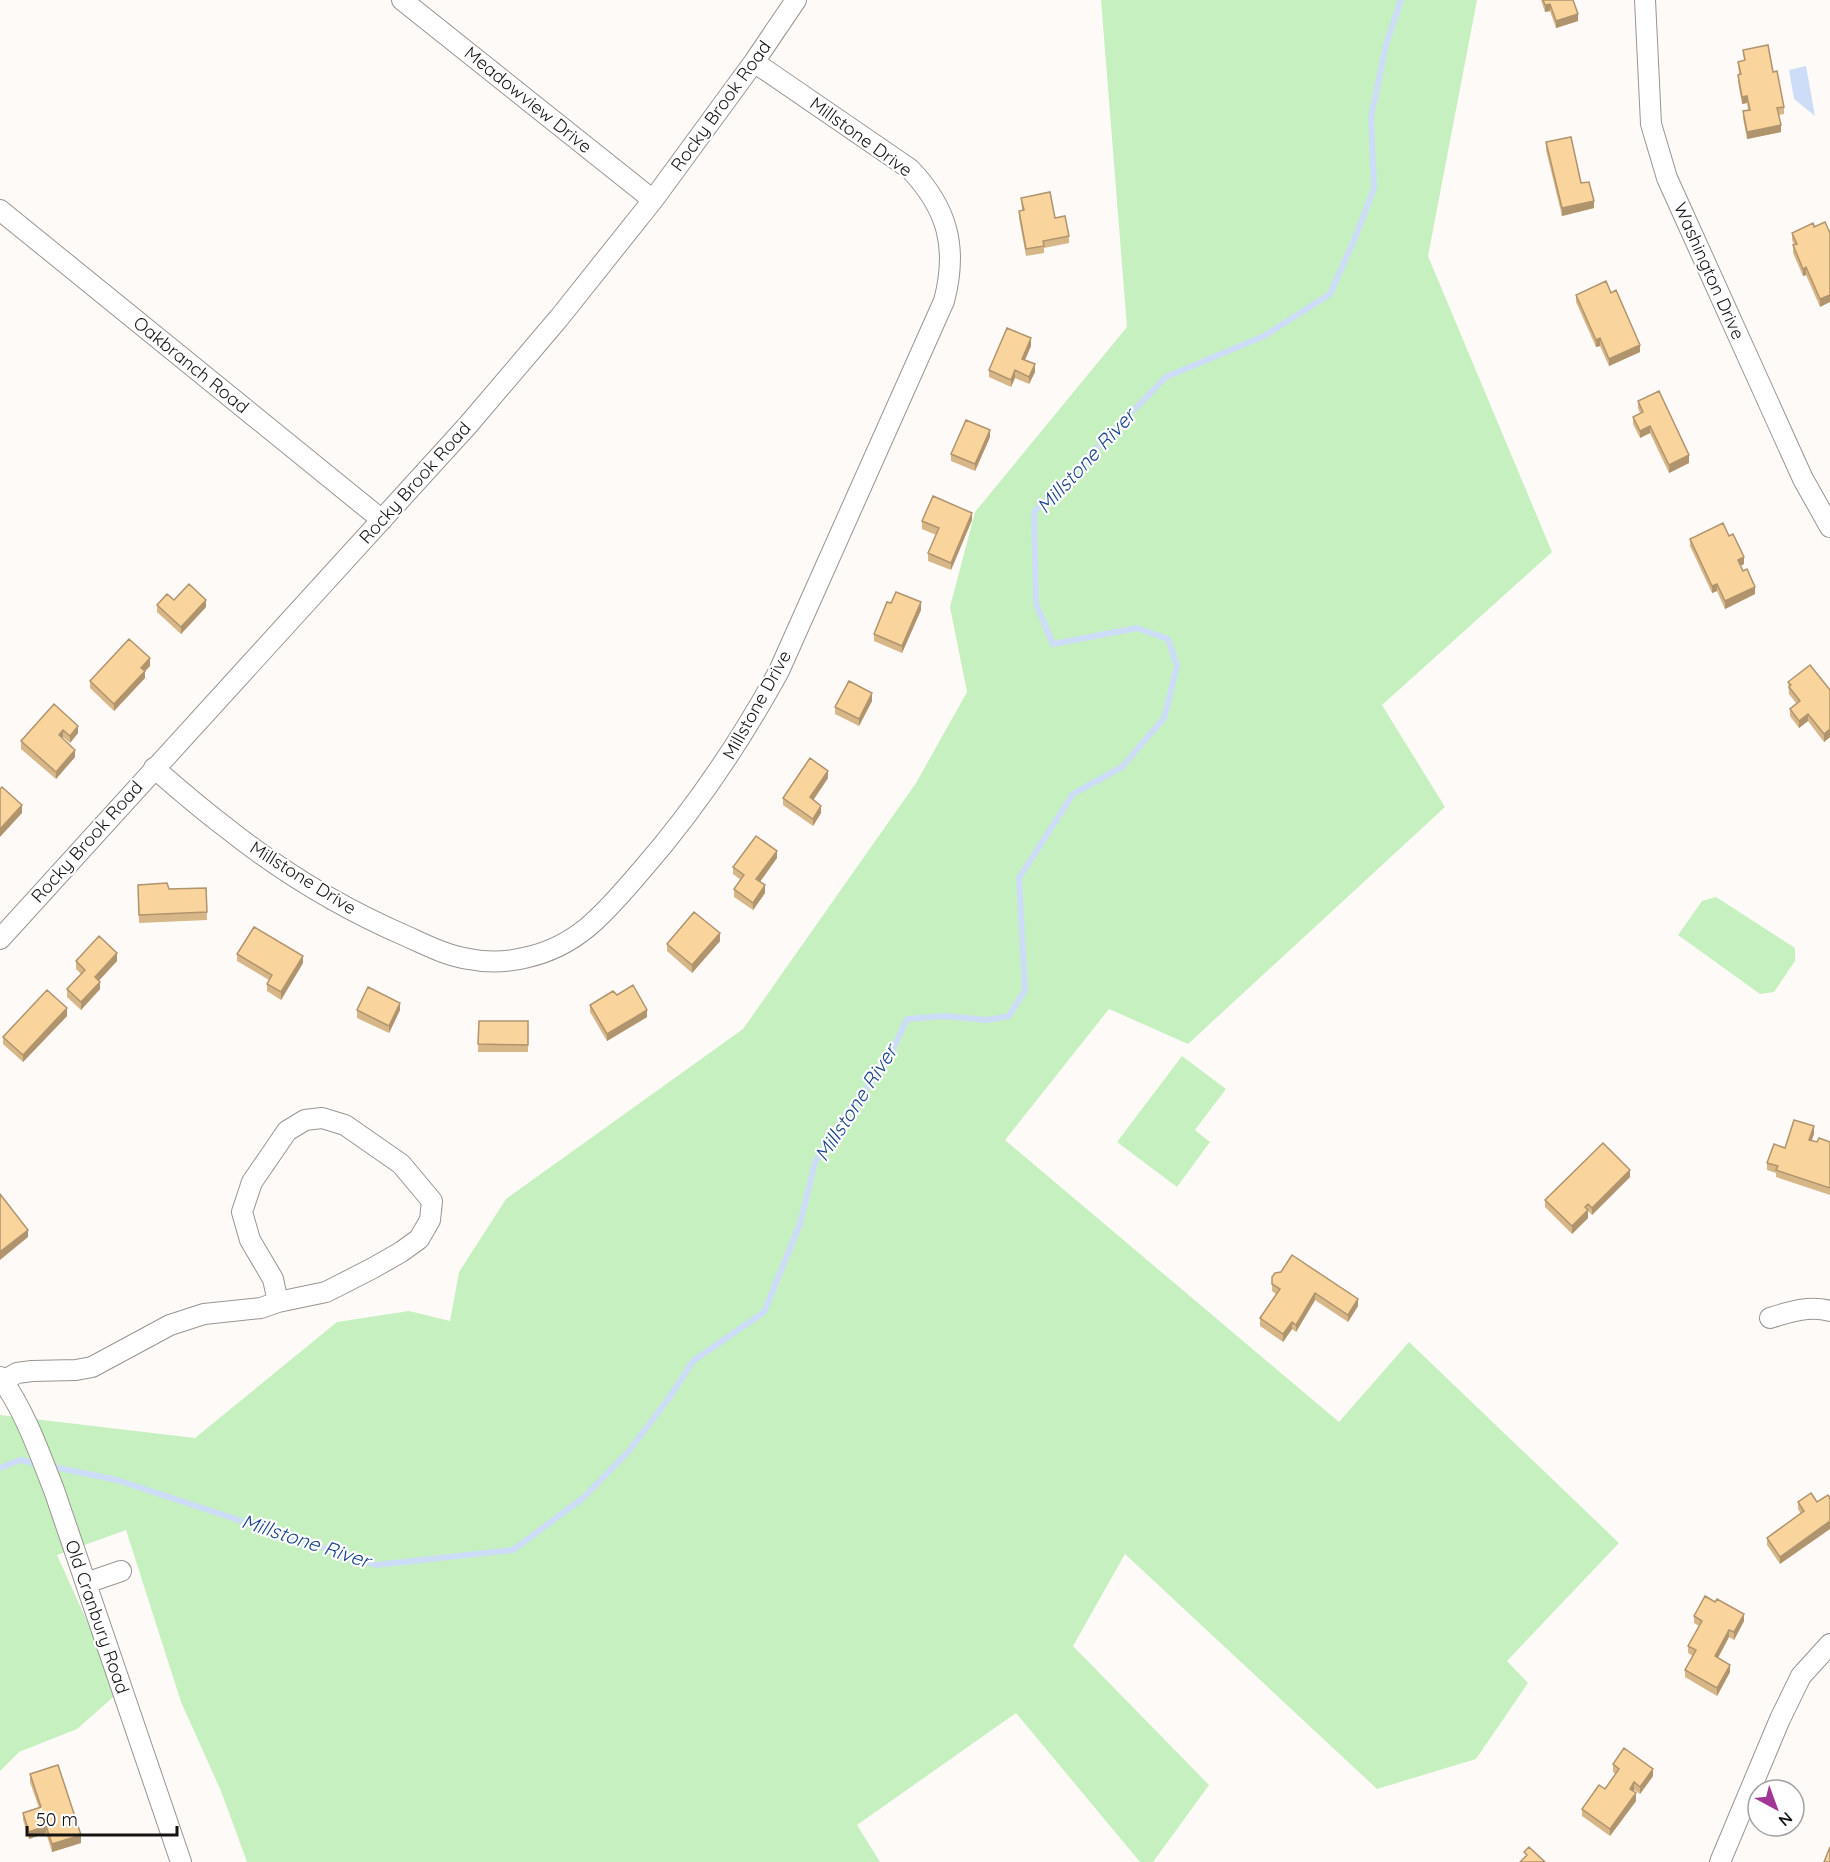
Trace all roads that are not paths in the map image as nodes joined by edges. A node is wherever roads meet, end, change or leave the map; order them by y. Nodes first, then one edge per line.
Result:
1 (402, 0) edge
2 (796, 0) edge
3 (1645, 0) edge
4 (754, 62) junction
5 (653, 200) junction
6 (0, 210) edge
7 (382, 520) junction
8 (1830, 527) edge
9 (154, 768) junction
10 (0, 939) edge
11 (278, 1302) junction
12 (1830, 1311) edge
13 (1770, 1318) dead end
14 (1, 1379) edge
15 (121, 1571) dead end
16 (86, 1582) junction
17 (1830, 1644) edge
18 (181, 1862) edge
19 (1720, 1862) edge

1 - 5 street, Meadowview Drive
2 - 4 street, Rocky Brook Road
3 - 8 street, Washington Drive
4 - 5 street, Rocky Brook Road
4 - 9 street, Millstone Drive
5 - 7 street, Rocky Brook Road
6 - 7 street, Oakbranch Road
7 - 9 street, Rocky Brook Road
9 - 10 street, Rocky Brook Road
11 - 11 street
11 - 14 street
12 - 13 street
14 - 16 street, Old Cranbury Road
15 - 16 street
16 - 18 street, Old Cranbury Road
17 - 19 street

